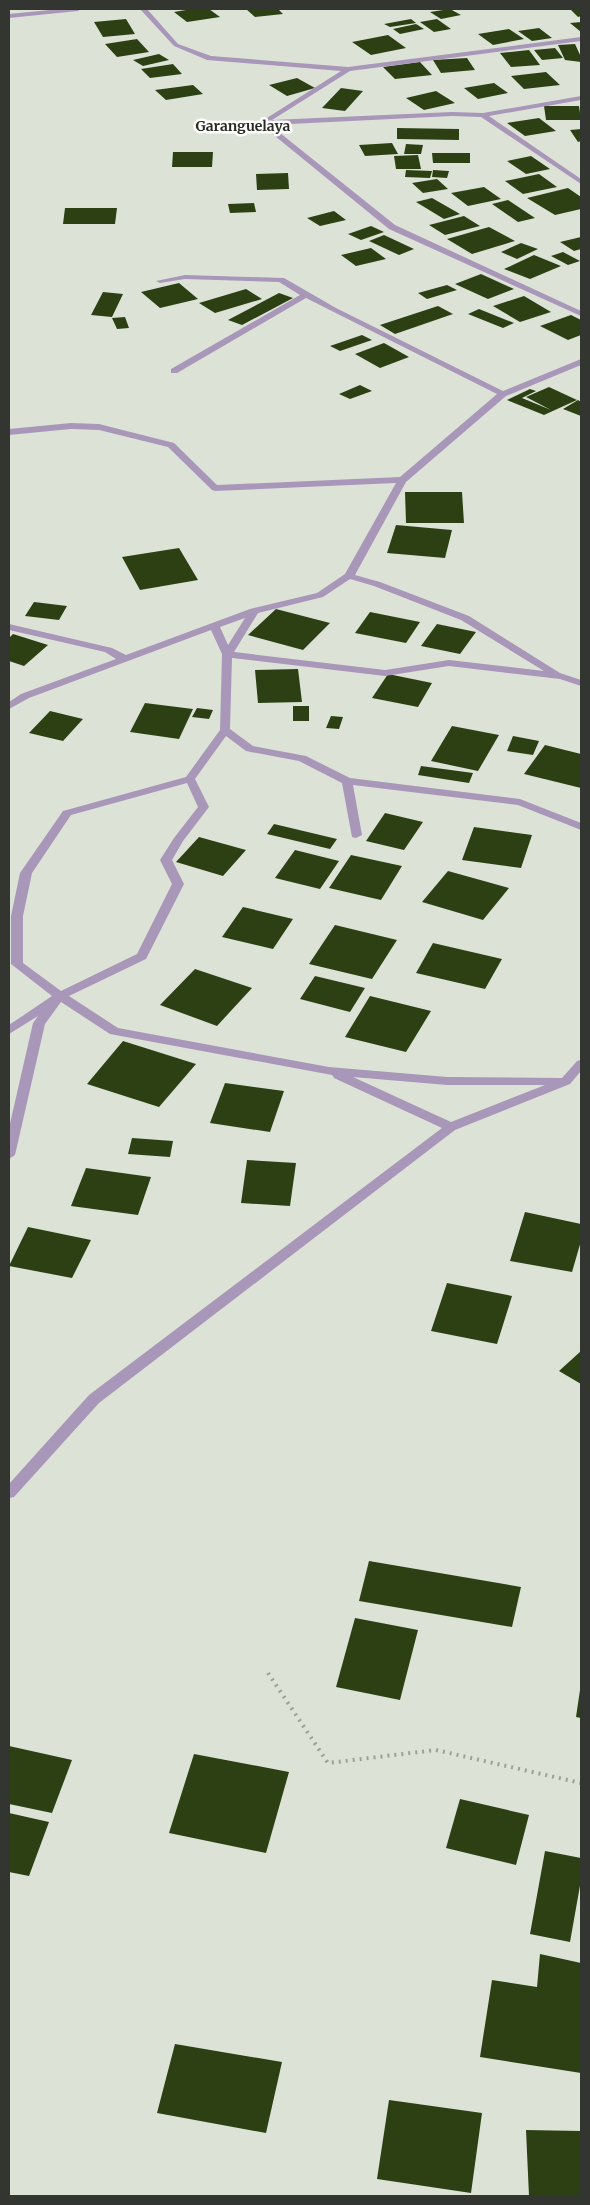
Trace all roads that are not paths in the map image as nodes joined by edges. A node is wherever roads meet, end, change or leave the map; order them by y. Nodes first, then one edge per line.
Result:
1 (78, 9) edge
2 (142, 9) edge
3 (9, 16) edge
4 (581, 39) edge
5 (348, 69) junction
6 (581, 98) edge
7 (483, 115) junction
8 (263, 123) junction
9 (581, 182) edge
10 (160, 281) dead end
11 (307, 294) junction
12 (581, 314) edge
13 (581, 362) edge
14 (174, 371) dead end
15 (502, 394) junction
16 (9, 432) edge
17 (402, 480) junction
18 (349, 576) junction
19 (254, 611) junction
20 (214, 626) junction
21 (9, 627) edge
22 (227, 654) junction
23 (125, 659) junction
24 (562, 676) junction
25 (581, 683) edge
26 (9, 706) edge
27 (225, 730) junction
28 (190, 779) junction
29 (347, 781) junction
30 (581, 828) edge
31 (356, 835) dead end
32 (60, 996) junction
33 (9, 1030) edge
34 (581, 1064) edge
35 (329, 1071) junction
36 (566, 1082) junction
37 (451, 1127) junction
38 (9, 1155) edge
39 (9, 1493) edge

1 - 3 street
2 - 5 street
4 - 5 street
5 - 8 street
6 - 7 street
7 - 8 street
7 - 9 street
8 - 12 street
10 - 11 street
11 - 14 street
11 - 15 street
13 - 15 street
15 - 17 street
16 - 17 street
17 - 18 street
18 - 19 street
18 - 24 street
19 - 20 street
19 - 22 street
20 - 22 street
20 - 23 street
21 - 23 street
22 - 24 street
22 - 27 street
23 - 26 street
24 - 25 street
27 - 28 street
27 - 29 street
28 - 32 street
28 - 32 street
29 - 30 street
29 - 31 street
32 - 33 street
32 - 35 street
32 - 38 street
34 - 36 street
35 - 36 street
35 - 37 street
36 - 37 street
37 - 39 street

